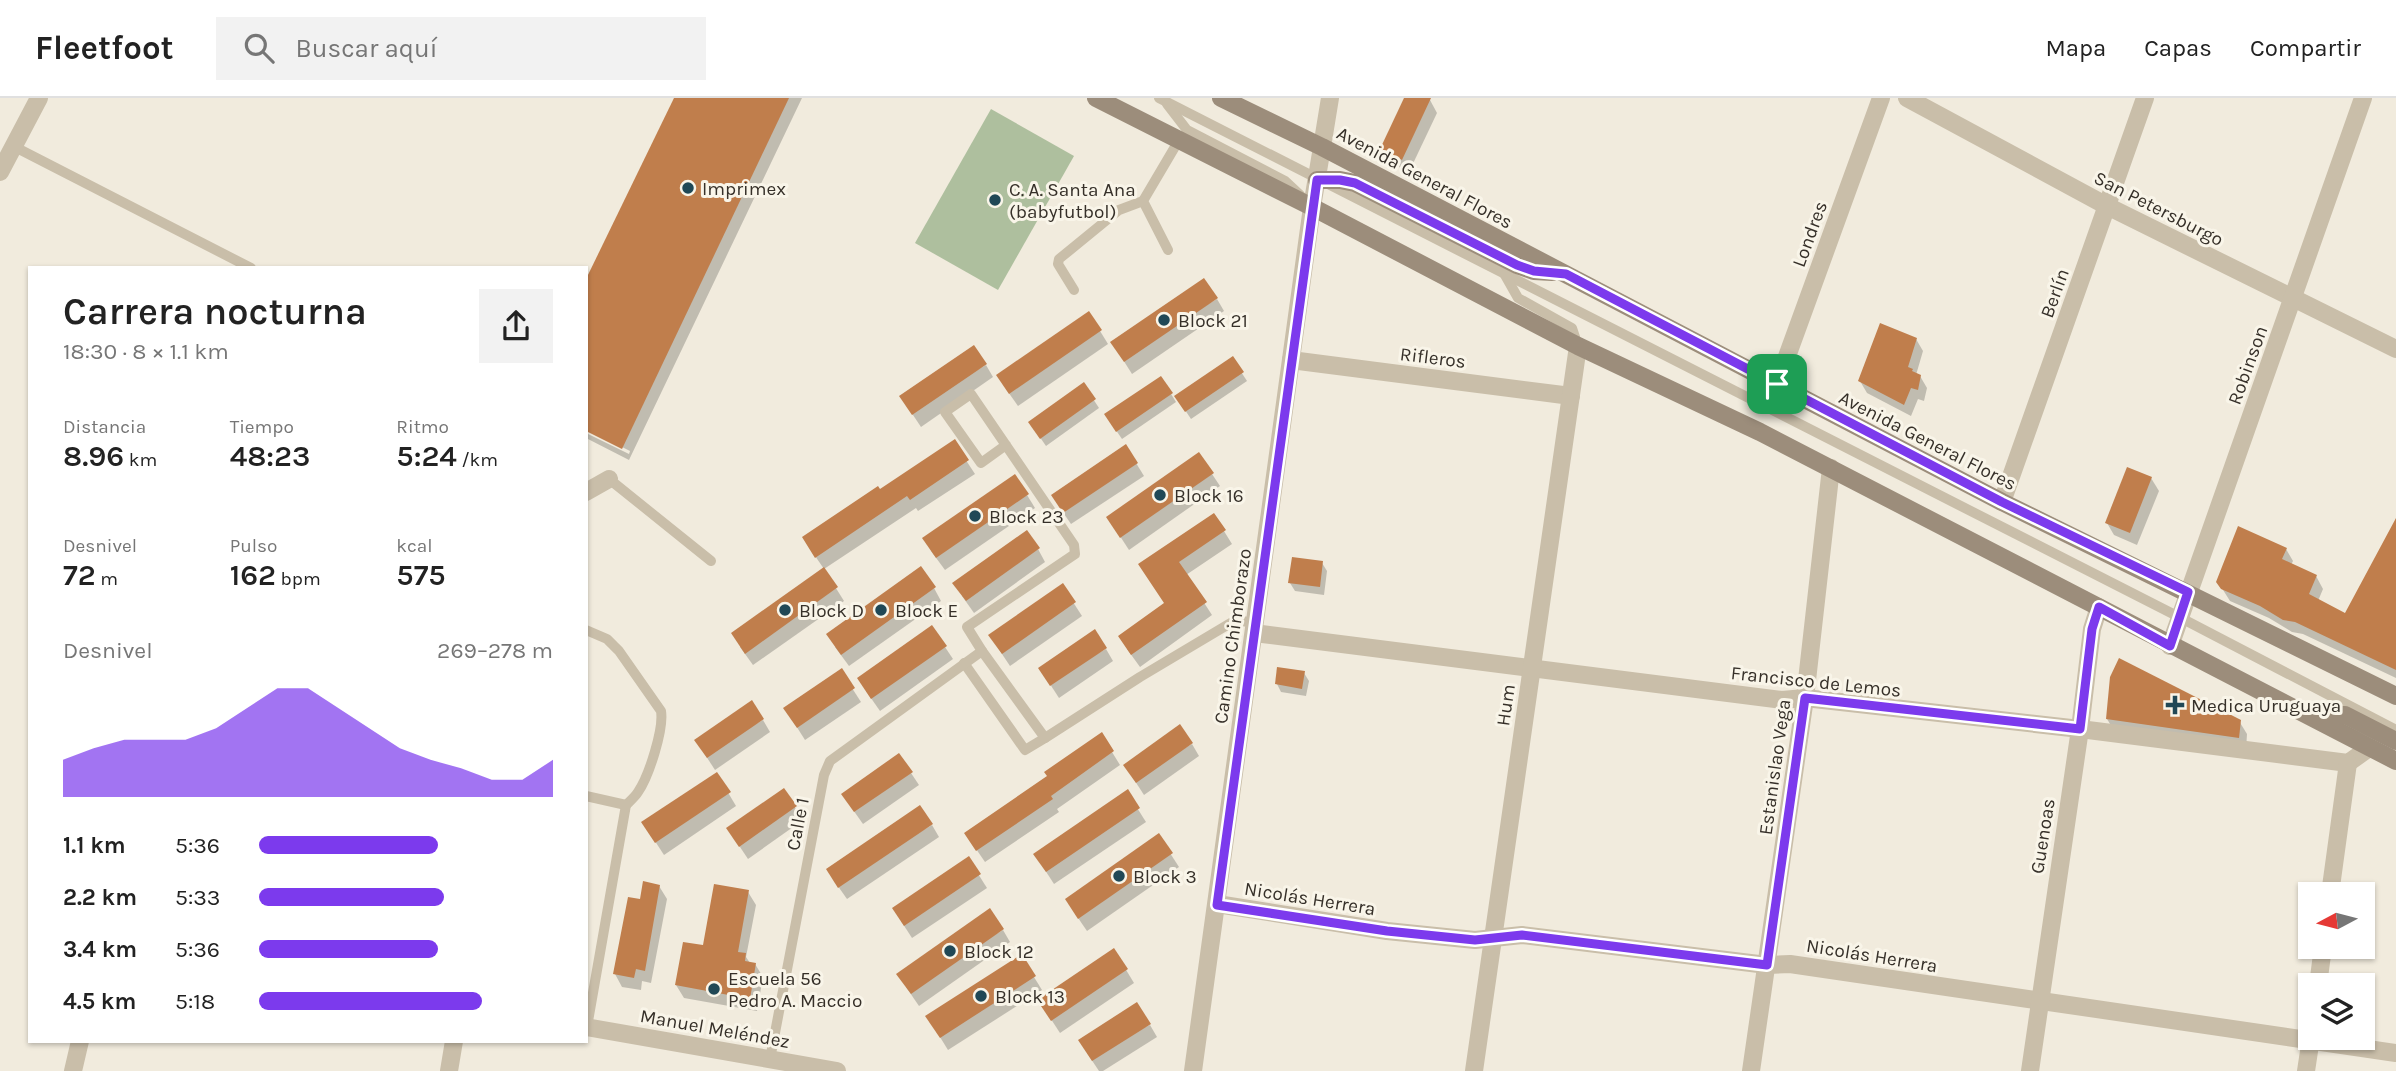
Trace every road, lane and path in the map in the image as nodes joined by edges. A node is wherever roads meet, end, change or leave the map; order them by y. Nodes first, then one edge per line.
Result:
1 (39, 98) edge
2 (1096, 98) edge
3 (1221, 98) edge
4 (1330, 98) edge
5 (1881, 98) edge
6 (1907, 98) edge
7 (2145, 98) edge
8 (2363, 98) edge
9 (1162, 99) edge
10 (1179, 140) junction
11 (13, 146) junction
12 (1322, 147) junction
13 (0, 172) edge
14 (1317, 180) junction
15 (1143, 201) junction
16 (2107, 206) junction
17 (1312, 207) junction
18 (1168, 250) dead end
19 (247, 266) edge
20 (1566, 274) junction
21 (1505, 275) junction
22 (1074, 290) dead end
23 (2294, 298) junction
24 (1578, 346) junction
25 (2396, 349) edge
26 (1291, 360) junction
27 (1777, 384) junction
28 (1571, 396) junction
29 (1006, 445) junction
30 (1831, 468) junction
31 (609, 479) joint
32 (588, 491) edge
33 (2002, 502) junction
34 (711, 561) dead end
35 (2188, 592) junction
36 (2099, 607) junction
37 (2181, 618) junction
38 (1255, 627) junction
39 (588, 631) edge
40 (2170, 646) junction
41 (982, 651) junction
42 (964, 663) junction
43 (1531, 669) junction
44 (2396, 696) edge
45 (1805, 698) junction
46 (2309, 715) junction
47 (2080, 729) junction
48 (2396, 730) edge
49 (1045, 738) junction
50 (2396, 741) edge
51 (2369, 748) junction
52 (2396, 761) edge
53 (2348, 763) junction
54 (588, 796) edge
55 (626, 805) junction
56 (2332, 882) edge
57 (1217, 905) junction
58 (1493, 938) junction
59 (1767, 965) junction
60 (2039, 1001) junction
61 (588, 1021) edge
62 (588, 1027) edge
63 (2298, 1037) edge
64 (80, 1043) edge
65 (454, 1043) edge
66 (2375, 1049) edge
67 (2309, 1050) edge
68 (2396, 1052) edge
69 (770, 1059) junction
70 (831, 1070) edge
71 (73, 1071) edge
72 (449, 1071) edge
73 (1192, 1071) edge
74 (1474, 1071) edge
75 (1751, 1071) edge
76 (2029, 1071) edge
77 (2306, 1071) edge

1 - 11 street
2 - 10 main road
3 - 12 main road, Avenida General Flores
4 - 12 street, Camino Chimborazo
5 - 27 street, Londres
6 - 16 street, San Petersburgo
7 - 16 street, Berlín
8 - 23 street, Robinson
9 - 14 lane
9 - 17 lane
10 - 15 lane
10 - 17 main road
11 - 13 street
11 - 19 lane
12 - 14 street, Camino Chimborazo
12 - 20 main road, Avenida General Flores
14 - 17 street, Camino Chimborazo
14 - 20 main road
14 - 21 lane
15 - 18 lane
15 - 22 lane
16 - 23 street, San Petersburgo
16 - 33 street, Berlín
17 - 24 main road
17 - 26 street, Camino Chimborazo
20 - 27 main road, Avenida General Flores
21 - 24 lane
21 - 37 lane
23 - 25 street, San Petersburgo
23 - 35 street, Robinson
24 - 28 street, Hum
24 - 30 main road
26 - 28 street, Rifleros
26 - 38 street, Camino Chimborazo
27 - 33 main road, Avenida General Flores
28 - 43 street, Hum
29 - 29 lane
29 - 41 lane
30 - 36 main road
30 - 45 street, Estanislao Vega
31 - 32 street
31 - 34 lane
33 - 35 main road, Avenida General Flores
35 - 37 street, Robinson
35 - 44 main road, Avenida General Flores
36 - 40 main road
36 - 47 street, Guenoas
37 - 40 street, Robinson
37 - 48 lane
38 - 43 street, Francisco de Lemos
38 - 49 lane
38 - 57 street, Camino Chimborazo
39 - 55 lane
40 - 46 main road
41 - 42 lane, Calle 1
41 - 49 lane
42 - 49 lane
42 - 69 lane, Calle 1
43 - 45 street, Francisco de Lemos
43 - 58 street, Hum
45 - 47 street, Francisco de Lemos
45 - 59 street, Estanislao Vega
46 - 50 main road
46 - 51 main road
47 - 53 street, Francisco de Lemos
47 - 60 street, Guenoas
51 - 52 main road
51 - 53 street
53 - 56 street
54 - 55 lane
55 - 61 lane
57 - 58 street, Nicolás Herrera
57 - 73 street, Camino Chimborazo
58 - 59 street, Nicolás Herrera
58 - 74 street, Hum
59 - 60 street, Nicolás Herrera
59 - 75 street, Estanislao Vega
60 - 63 street, Nicolás Herrera
60 - 76 street, Guenoas
62 - 69 street, Manuel Meléndez
64 - 71 street
65 - 72 street
66 - 68 street, Nicolás Herrera
67 - 77 street
69 - 70 street, Manuel Meléndez

